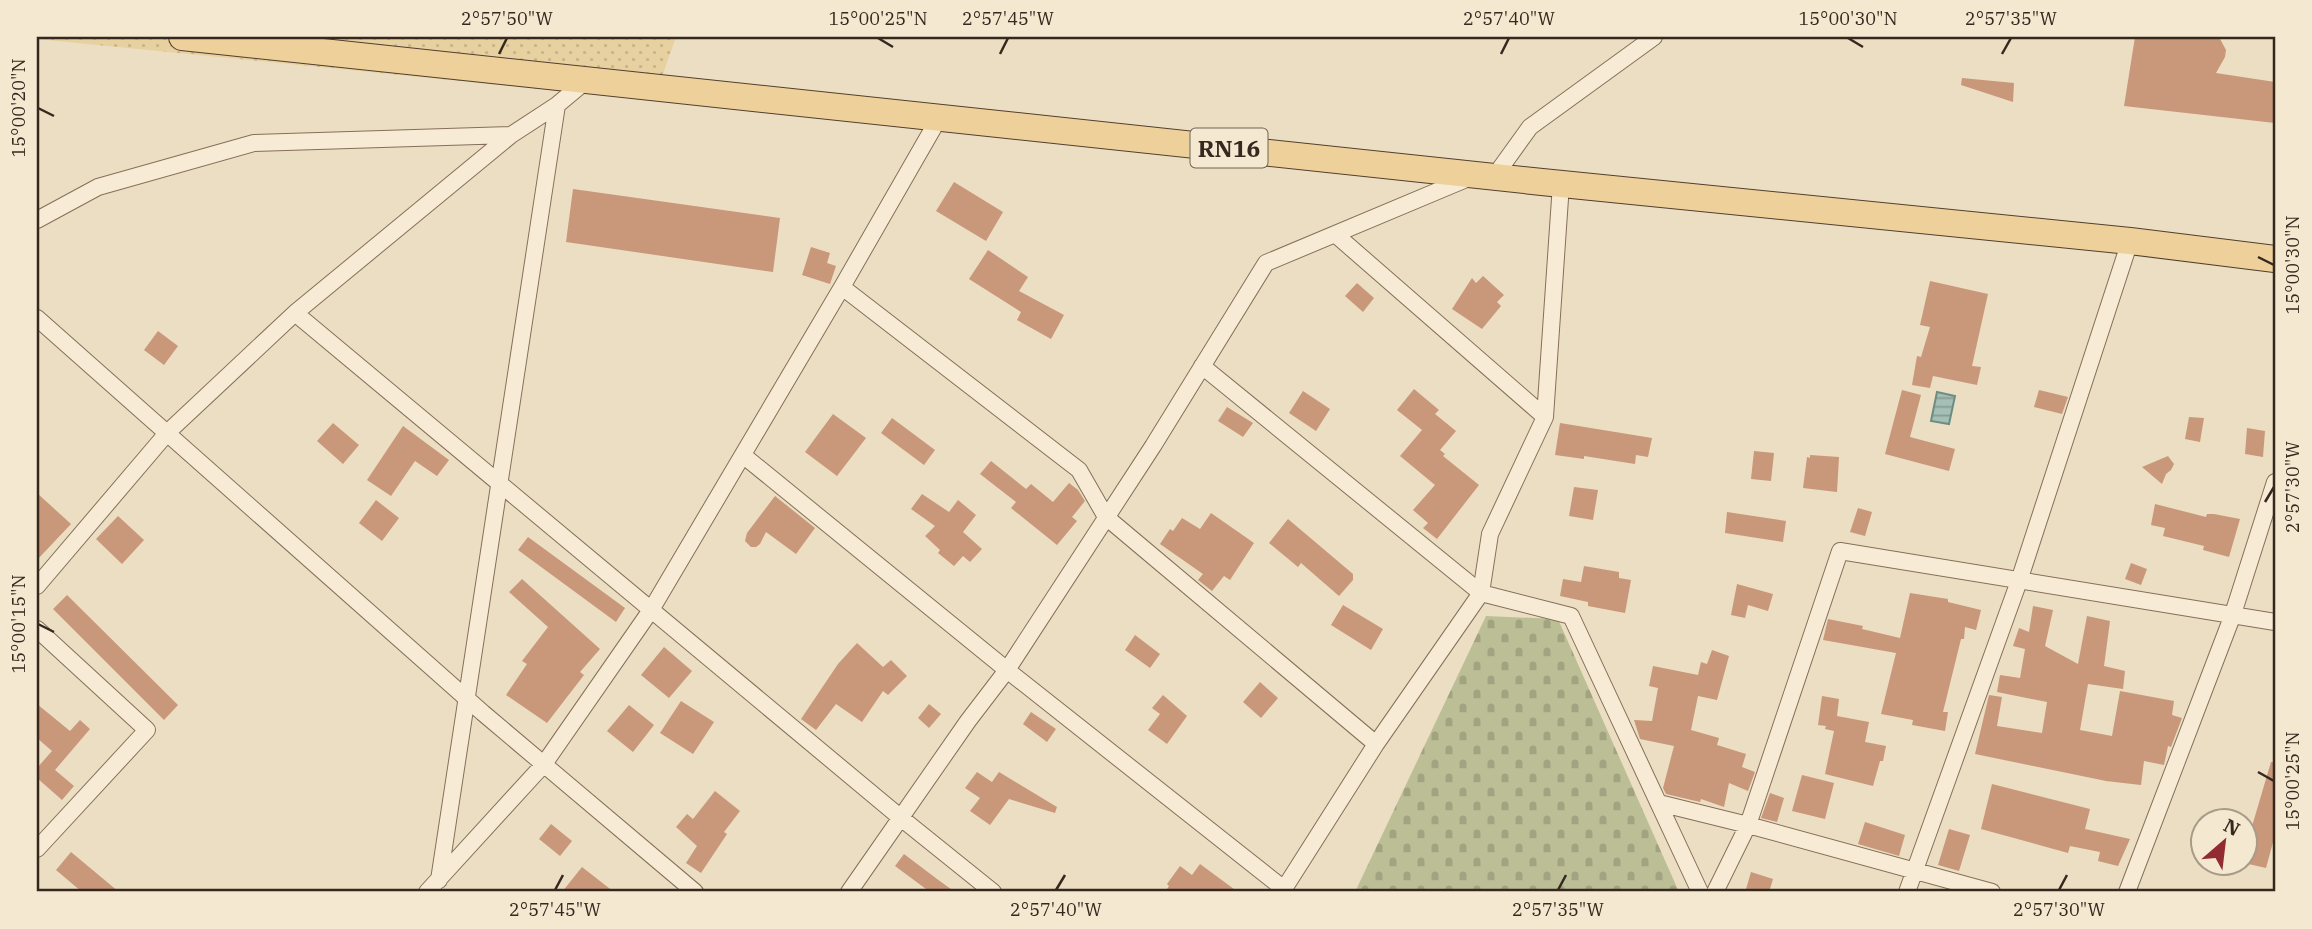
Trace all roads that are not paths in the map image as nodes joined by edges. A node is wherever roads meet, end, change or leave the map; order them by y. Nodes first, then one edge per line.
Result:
1 (182, 37) edge
2 (1654, 37) edge
3 (587, 80) junction
4 (557, 106) junction
5 (939, 117) junction
6 (511, 135) junction
7 (1485, 176) junction
8 (1561, 184) junction
9 (37, 220) edge
10 (1335, 234) junction
11 (2130, 241) junction
12 (2275, 259) edge
13 (842, 287) junction
14 (295, 313) junction
15 (37, 318) edge
16 (1202, 366) junction
17 (1545, 417) junction
18 (168, 432) junction
19 (744, 456) junction
20 (2275, 482) edge
21 (499, 483) junction
22 (1107, 517) junction
23 (2019, 581) junction
24 (37, 586) edge
25 (1481, 593) junction
26 (651, 610) junction
27 (2232, 617) junction
28 (2275, 622) edge
29 (37, 629) edge
30 (1007, 670) junction
31 (467, 698) junction
32 (1376, 744) junction
33 (544, 764) junction
34 (1659, 803) junction
35 (901, 818) junction
36 (1748, 825) junction
37 (37, 849) edge
38 (1914, 872) junction
39 (439, 880) junction
40 (1283, 891) edge
41 (427, 892) edge
42 (695, 892) edge
43 (849, 892) edge
44 (993, 892) edge
45 (1700, 892) edge
46 (1715, 892) edge
47 (1907, 892) edge
48 (1992, 892) edge
49 (2126, 892) edge

1 - 3 main road, RN16
2 - 7 street
3 - 4 street
3 - 5 main road, RN16
4 - 6 street
4 - 21 street
5 - 7 main road, RN16
5 - 13 street
6 - 9 street
6 - 14 street
7 - 8 main road, RN16
7 - 10 street
8 - 11 main road, RN16
8 - 17 street
10 - 16 street
10 - 17 street
11 - 12 main road, RN16
11 - 23 street
13 - 19 street
13 - 22 street
14 - 18 street
14 - 21 street
15 - 18 street
16 - 22 street
16 - 25 street
17 - 25 street
18 - 24 street
18 - 31 street
19 - 26 street
19 - 30 street
20 - 27 street
21 - 26 street
21 - 31 street
22 - 30 street
22 - 32 street
23 - 27 street
23 - 36 street
23 - 38 street
25 - 32 street
25 - 34 street
26 - 33 street
26 - 35 street
27 - 28 street
27 - 49 street
29 - 37 street
30 - 35 street
30 - 40 street
31 - 33 street
31 - 39 street
32 - 40 street
33 - 39 street
33 - 42 street
34 - 36 street
34 - 45 street
35 - 43 street
35 - 44 street
36 - 38 street
36 - 46 street
38 - 47 street
38 - 48 street
39 - 41 street

